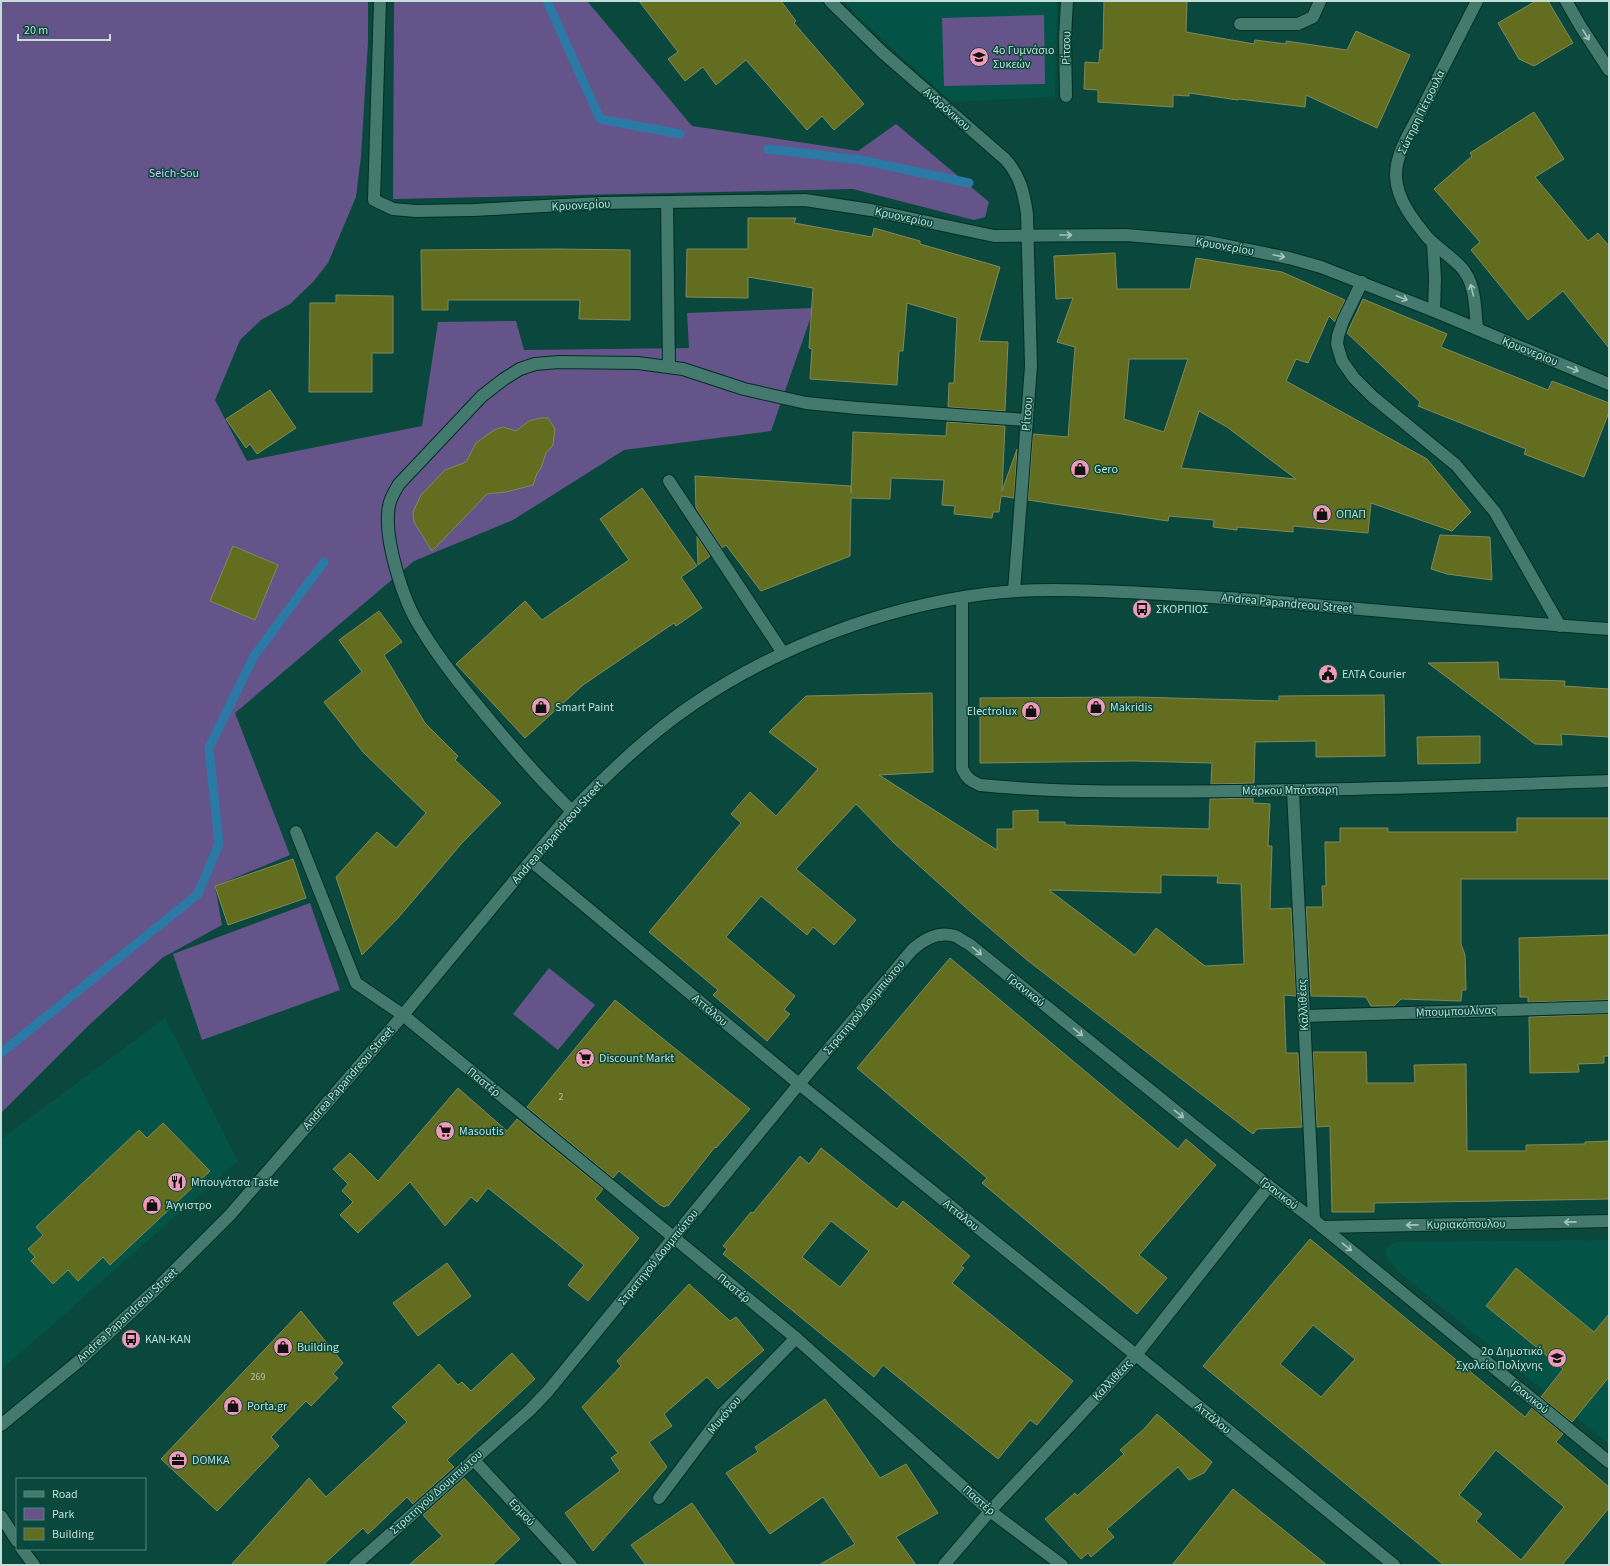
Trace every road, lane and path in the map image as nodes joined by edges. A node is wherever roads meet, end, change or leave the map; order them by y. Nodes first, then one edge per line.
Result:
1 (380, 1) edge
2 (830, 1) edge
3 (1067, 1) edge
4 (1320, 1) edge
5 (1477, 1) edge
6 (1566, 1) edge
7 (1240, 24) dead end
8 (1609, 70) edge
9 (1066, 96) dead end
10 (667, 202) junction
11 (1027, 236) junction
12 (1433, 244) junction
13 (1362, 282) junction
14 (1434, 311) junction
15 (1477, 329) junction
16 (669, 366) junction
17 (1609, 384) edge
18 (1027, 420) junction
19 (669, 481) dead end
20 (1014, 591) junction
21 (962, 598) junction
22 (1560, 626) junction
23 (1609, 629) edge
24 (783, 654) junction
25 (1609, 781) edge
26 (1293, 791) junction
27 (572, 811) junction
28 (296, 832) dead end
29 (531, 861) junction
30 (943, 935) joint
31 (1609, 1006) edge
32 (403, 1015) junction
33 (1303, 1016) junction
34 (799, 1084) junction
35 (1269, 1186) junction
36 (1609, 1221) edge
37 (1318, 1223) junction
38 (674, 1238) junction
39 (796, 1338) junction
40 (1136, 1355) junction
41 (1, 1425) edge
42 (473, 1459) junction
43 (1609, 1462) edge
44 (659, 1498) dead end
45 (990, 1510) junction
46 (1, 1516) edge
47 (16, 1539) edge
48 (23, 1550) edge
49 (34, 1565) edge
50 (354, 1565) edge
51 (571, 1565) edge
52 (944, 1565) edge
53 (1062, 1565) edge
54 (1394, 1565) edge

1 - 10 street, Κρυονερίου
2 - 11 street, Ανδρόνικου
3 - 9 street, Ρίτσου
4 - 7 street
5 - 12 street, Σώτηρη Πέτρουλα
6 -> 8 street
10 - 11 street, Κρυονερίου
10 - 16 street
11 -> 13 street, Κρυονερίου
11 - 18 street, Ρίτσου
12 - 14 street
15 -> 12 street, Σώτηρη Πέτρουλα
13 -> 14 street, Κρυονερίου
13 - 22 street
14 - 15 street, Κρυονερίου
15 -> 17 street, Κρυονερίου
16 - 18 street
16 - 27 street
18 - 20 street, Ρίτσου
19 - 24 street
20 - 21 street, Andrea Papandreou Street
20 - 22 street, Andrea Papandreou Street
21 - 24 street, Andrea Papandreou Street
21 - 26 street, Μάρκου Μπότσαρη
22 - 23 street, Andrea Papandreou Street
24 - 27 street, Andrea Papandreou Street
25 - 26 street, Μάρκου Μπότσαρη
26 - 33 street, Καλλιθέας
27 - 29 street, Andrea Papandreou Street
28 - 32 street, Παστέρ
29 - 32 street, Andrea Papandreou Street
29 - 34 street, Αττάλου
30 - 34 street, Στρατηγού Δουμπιώτου
30 -> 35 street, Γρανικού
31 - 33 street, Μπουμπουλίνας
32 - 38 street, Παστέρ
32 - 41 street, Andrea Papandreou Street
33 - 37 street, Καλλιθέας
34 - 38 street, Στρατηγού Δουμπιώτου
34 - 40 street, Αττάλου
35 - 37 street, Γρανικού
35 - 40 street, Καλλιθέας
36 -> 37 street, Κυριακόπουλου
37 -> 43 street, Γρανικού
38 - 39 street, Παστέρ
38 - 42 street, Στρατηγού Δουμπιώτου
39 - 44 street, Μυκόνου
39 - 45 street, Παστέρ
40 - 45 street, Καλλιθέας
40 - 54 street, Αττάλου
42 - 50 street, Στρατηγού Δουμπιώτου
42 - 51 street, Ερμού
45 - 52 street, Καλλιθέας
45 - 53 street, Παστέρ
46 - 47 street
48 - 49 street

